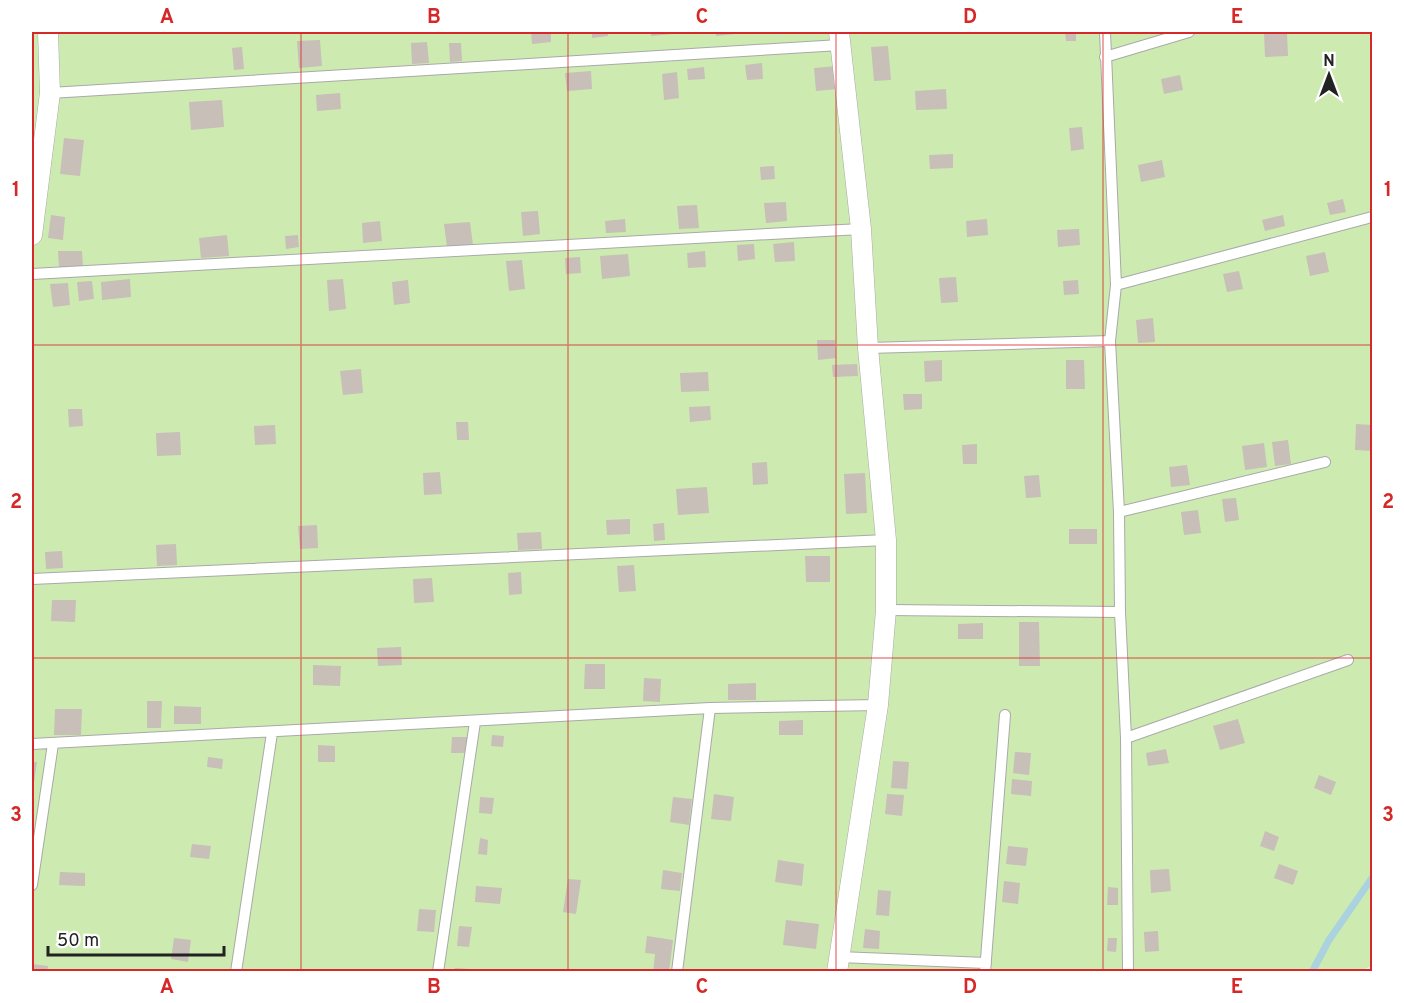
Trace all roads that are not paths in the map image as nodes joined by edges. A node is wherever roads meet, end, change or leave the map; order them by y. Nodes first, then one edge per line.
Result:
1 (48, 32) edge
2 (1105, 32) edge
3 (1189, 32) edge
4 (839, 38) edge
5 (1105, 57) junction
6 (50, 93) junction
7 (1372, 217) edge
8 (861, 229) junction
9 (32, 235) edge
10 (32, 274) edge
11 (1116, 285) junction
12 (1110, 341) junction
13 (868, 348) junction
14 (1325, 462) dead end
15 (1119, 512) junction
16 (886, 540) junction
17 (32, 579) edge
18 (886, 610) junction
19 (1120, 612) junction
20 (1348, 660) dead end
21 (878, 705) junction
22 (710, 708) junction
23 (1005, 715) dead end
24 (475, 722) junction
25 (272, 733) junction
26 (1126, 738) junction
27 (32, 744) edge
28 (53, 744) junction
29 (32, 885) edge
30 (838, 964) edge
31 (985, 967) edge
32 (236, 972) edge
33 (438, 972) edge
34 (677, 972) edge
35 (1128, 972) edge

1 - 6 street
2 - 5 lane
3 - 5 lane
4 - 6 lane
4 - 8 street
5 - 11 lane
6 - 9 street
7 - 11 lane
8 - 10 lane
8 - 13 street
11 - 12 lane
12 - 13 lane
12 - 15 lane
13 - 16 street
14 - 15 lane
15 - 19 lane
16 - 17 lane
16 - 18 street
18 - 19 lane
18 - 21 street
19 - 26 lane
20 - 26 lane
21 - 22 lane
21 - 30 street
22 - 24 lane
22 - 34 lane
23 - 31 lane
24 - 25 lane
24 - 33 lane
25 - 28 lane
25 - 32 lane
26 - 35 lane
27 - 28 lane
28 - 29 lane
30 - 31 lane

